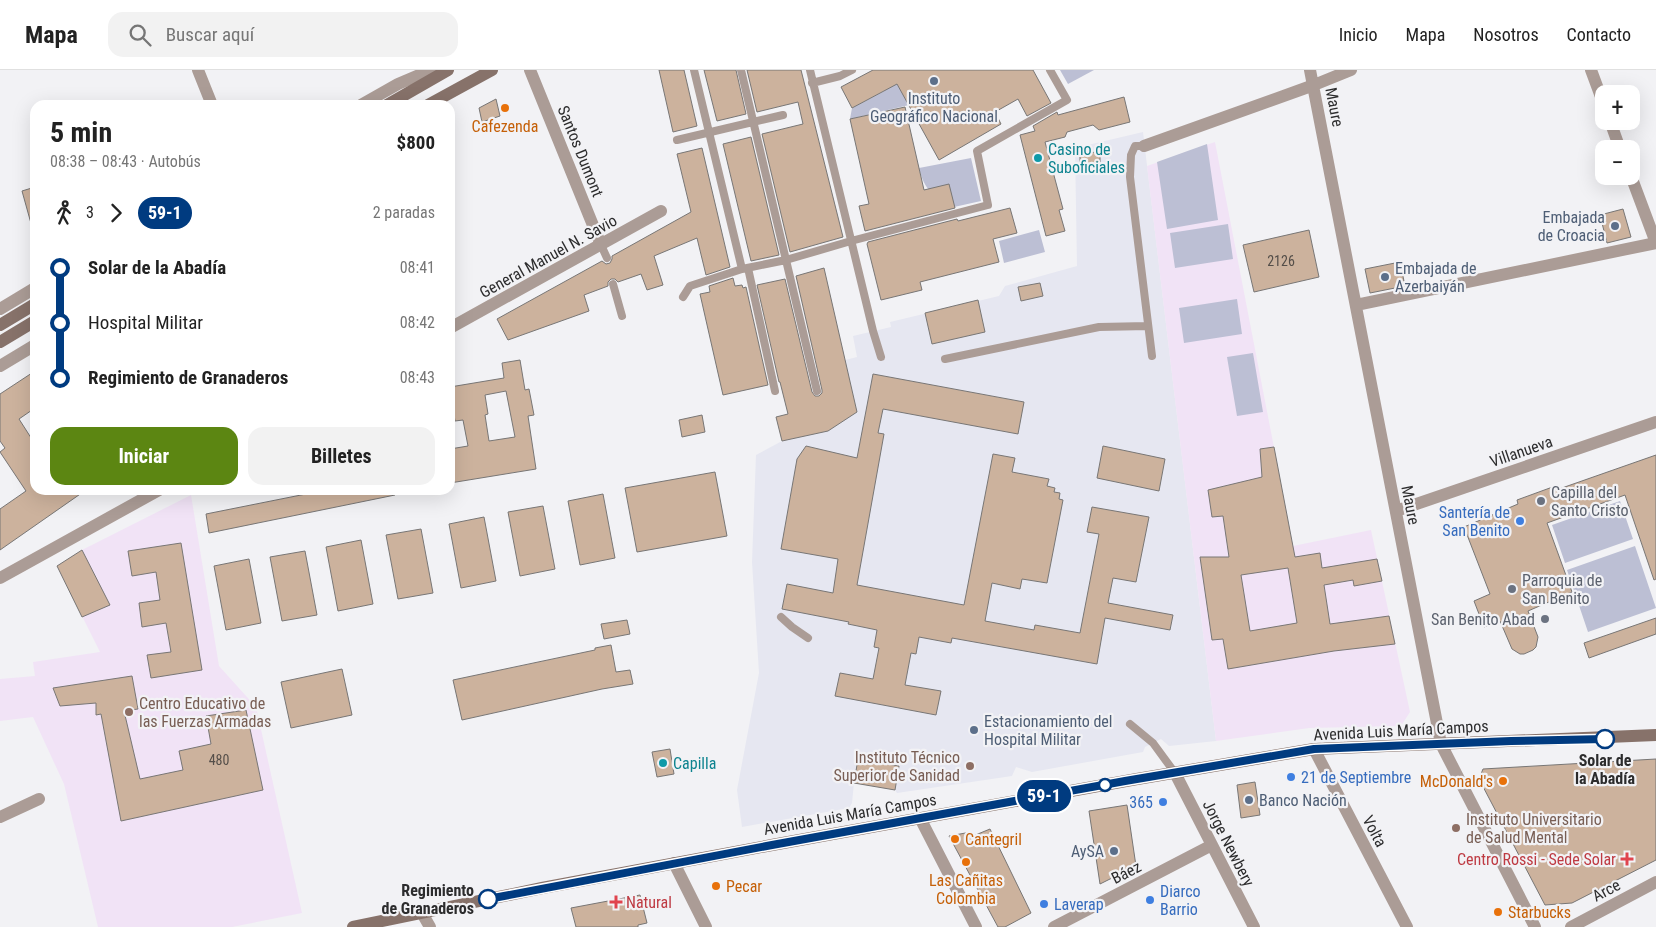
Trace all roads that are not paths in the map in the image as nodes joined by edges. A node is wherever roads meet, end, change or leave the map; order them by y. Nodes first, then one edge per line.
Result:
1 (198, 70) edge
2 (431, 70) edge
3 (448, 70) edge
4 (493, 70) edge
5 (530, 70) edge
6 (694, 70) edge
7 (741, 70) edge
8 (810, 70) edge
9 (852, 70) edge
10 (1050, 70) edge
11 (1310, 70) edge
12 (1351, 70) edge
13 (1591, 70) edge
14 (812, 83) junction
15 (1314, 85) junction
16 (1597, 85) edge
17 (210, 100) edge
18 (370, 100) edge
19 (396, 100) edge
20 (437, 100) edge
21 (448, 100) edge
22 (783, 115) dead end
23 (754, 122) junction
24 (709, 133) junction
25 (677, 140) dead end
26 (1144, 146) joint
27 (1634, 185) edge
28 (661, 211) dead end
29 (851, 241) junction
30 (1656, 243) edge
31 (601, 245) junction
32 (607, 258) dead end
33 (786, 260) junction
34 (745, 268) junction
35 (613, 284) dead end
36 (30, 291) edge
37 (683, 297) dead end
38 (1356, 305) junction
39 (30, 307) edge
40 (0, 309) edge
41 (622, 316) dead end
42 (30, 324) edge
43 (0, 325) edge
44 (455, 325) edge
45 (1148, 326) junction
46 (0, 342) edge
47 (30, 348) edge
48 (1152, 356) dead end
49 (881, 357) dead end
50 (946, 359) dead end
51 (0, 366) edge
52 (775, 391) dead end
53 (817, 391) dead end
54 (1656, 422) edge
55 (150, 495) edge
56 (1396, 511) junction
57 (0, 578) edge
58 (781, 616) dead end
59 (808, 638) dead end
60 (1130, 724) dead end
61 (1656, 735) edge
62 (1441, 744) junction
63 (1314, 749) junction
64 (1175, 773) junction
65 (39, 799) dead end
66 (0, 817) edge
67 (920, 818) junction
68 (1212, 845) junction
69 (674, 863) junction
70 (1656, 882) edge
71 (422, 912) junction
72 (353, 927) edge
73 (430, 927) edge
74 (706, 927) edge
75 (976, 927) edge
76 (1054, 927) edge
77 (1254, 927) edge
78 (1407, 927) edge
79 (1535, 927) edge
80 (1571, 927) edge

1 - 17 street
2 - 18 street
3 - 19 main road
4 - 20 main road
4 - 21 street
5 - 31 street, Santos Dumont
6 - 24 lane
7 - 23 lane
8 - 14 lane
9 - 14 lane
10 - 29 lane
11 - 15 street, Maure
12 - 15 street
13 - 16 street
14 - 29 lane
15 - 26 street
15 - 38 street, Maure
22 - 23 lane
23 - 24 lane
23 - 33 lane
24 - 25 lane
24 - 34 lane
26 - 45 lane
27 - 30 street
28 - 31 street, General Manuel N. Savio
29 - 33 lane
29 - 49 lane
30 - 38 street
31 - 32 lane
31 - 44 street, General Manuel N. Savio
33 - 34 lane
33 - 53 lane
34 - 37 lane
34 - 52 lane
35 - 41 lane
36 - 40 street
38 - 56 street, Maure
39 - 43 main road
42 - 46 main road
45 - 48 lane
45 - 50 lane
47 - 51 street
54 - 56 street, Villanueva
55 - 57 street
56 - 62 street, Maure
58 - 59 lane
60 - 64 lane
61 - 62 main road, Avenida Luis María Campos
62 - 63 main road, Avenida Luis María Campos
62 - 79 street, Maure
63 - 64 main road, Avenida Luis María Campos
63 - 78 street, Volta
64 - 67 main road, Avenida Luis María Campos
64 - 68 street, Jorge Newbery
65 - 66 street
67 - 69 main road, Avenida Luis María Campos
67 - 75 street
68 - 76 street, Báez
68 - 77 street, Jorge Newbery
69 - 71 main road, Avenida Luis María Campos
69 - 74 street
70 - 80 street, Arce
71 - 72 main road, Avenida Luis María Campos
71 - 73 street

